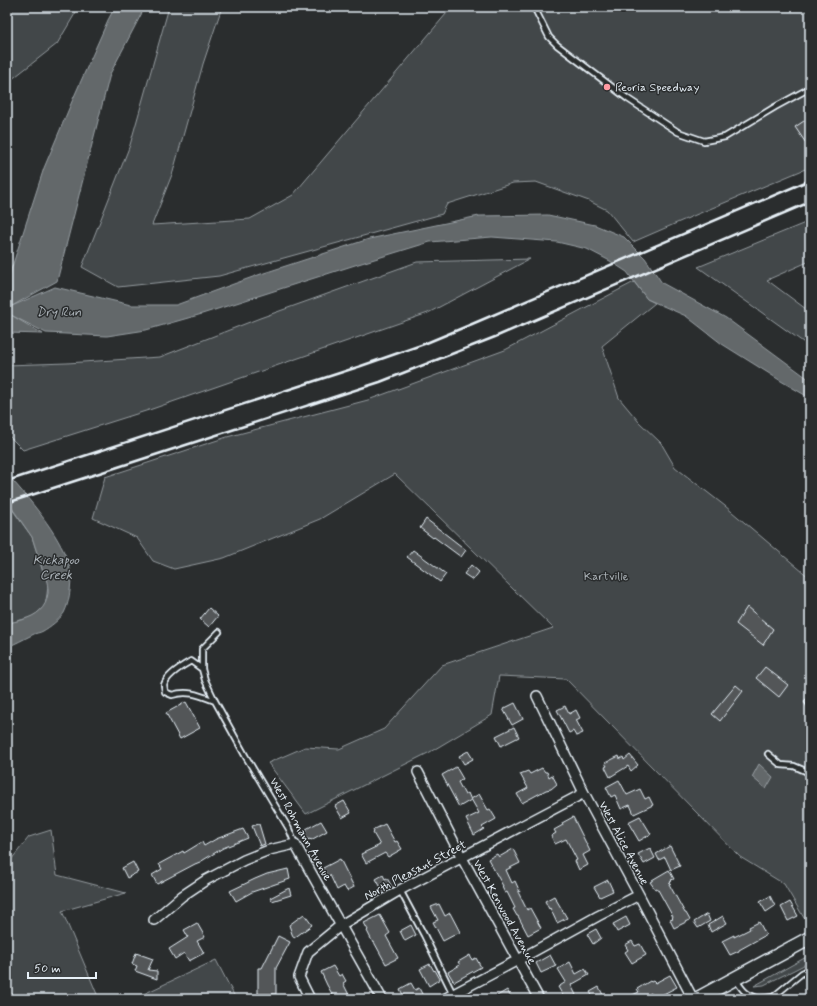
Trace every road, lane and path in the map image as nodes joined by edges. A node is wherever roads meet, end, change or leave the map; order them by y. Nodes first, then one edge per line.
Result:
1 (535, 7) edge
2 (810, 88) edge
3 (219, 632) dead end
4 (202, 669) junction
5 (537, 696) dead end
6 (215, 701) junction
7 (768, 754) dead end
8 (418, 772) dead end
9 (810, 773) edge
10 (584, 793) junction
11 (295, 844) junction
12 (462, 858) junction
13 (400, 890) junction
14 (639, 895) junction
15 (154, 920) dead end
16 (341, 925) junction
17 (810, 938) edge
18 (518, 960) junction
19 (810, 969) edge
20 (736, 978) junction
21 (453, 994) junction
22 (773, 998) edge
23 (310, 999) edge
24 (382, 999) edge
25 (444, 999) edge
26 (538, 999) edge
27 (694, 999) edge
28 (697, 999) edge
29 (760, 999) edge

1 - 2 lane
3 - 4 lane, West Rohmann Avenue
4 - 6 lane, West Rohmann Avenue
4 - 6 lane
5 - 10 street, West Alice Avenue
6 - 11 lane, West Rohmann Avenue
7 - 9 lane
8 - 12 street, West Kenwood Avenue
10 - 12 street, North Pleasant Street
10 - 14 street, West Alice Avenue
11 - 15 street
11 - 16 street, West Rohmann Avenue
12 - 13 street, North Pleasant Street
12 - 18 street, West Kenwood Avenue
13 - 16 street, North Pleasant Street
13 - 21 lane
14 - 18 street
14 - 27 street, West Alice Avenue
16 - 23 street, North Pleasant Street
16 - 24 street, West Rohmann Avenue
17 - 20 street
18 - 21 street
18 - 26 street, West Kenwood Avenue
19 - 22 lane
20 - 28 street
20 - 29 lane
21 - 25 street
22 - 29 lane

